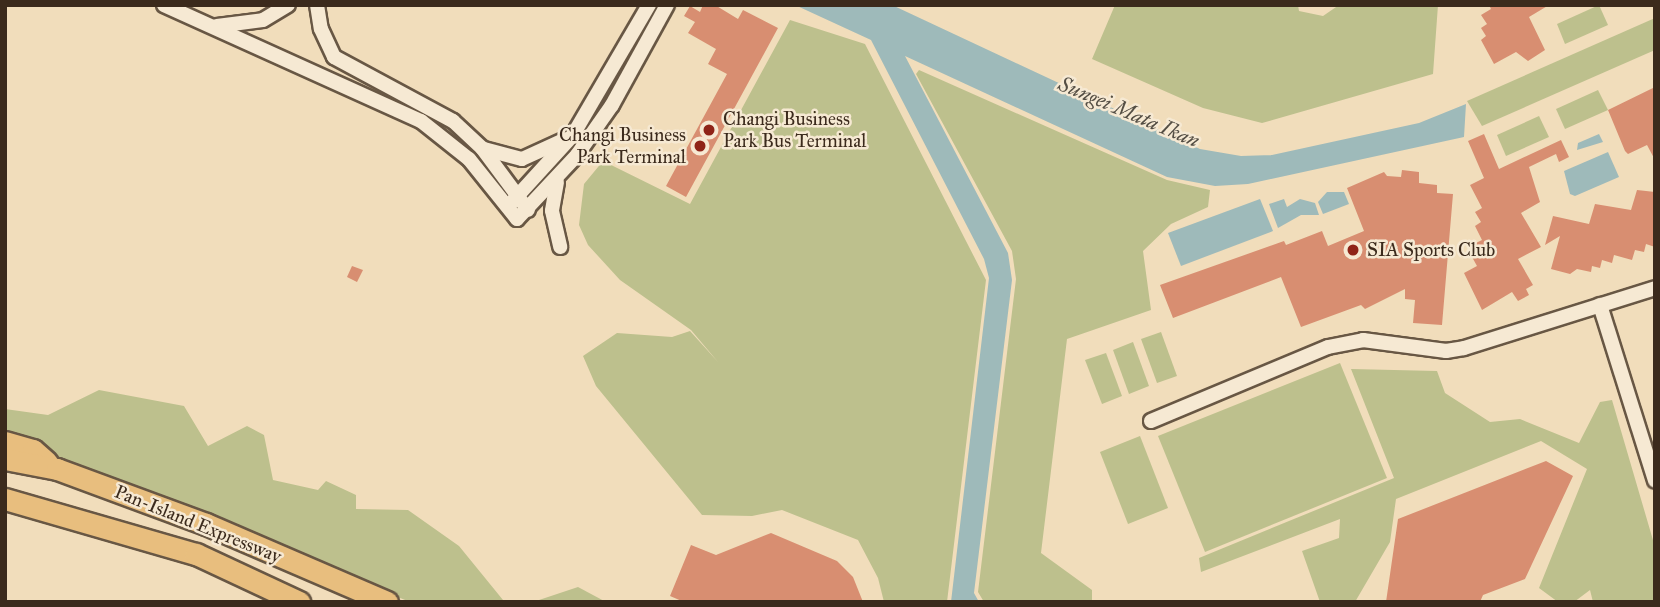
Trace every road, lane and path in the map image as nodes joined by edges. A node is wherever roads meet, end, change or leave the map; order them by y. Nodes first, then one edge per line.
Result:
1 (164, 5) edge
2 (288, 5) edge
3 (317, 5) edge
4 (649, 5) edge
5 (667, 5) edge
6 (212, 26) junction
7 (573, 135) junction
8 (482, 148) junction
9 (557, 180) junction
10 (513, 202) junction
11 (560, 247) dead end
12 (1655, 288) edge
13 (1600, 305) junction
14 (1151, 421) dead end
15 (5, 442) edge
16 (5, 459) edge
17 (57, 470) junction
18 (1655, 481) edge
19 (5, 499) edge
20 (299, 602) edge
21 (387, 602) edge

1 - 6 street
2 - 6 street
3 - 8 street
4 - 7 street
5 - 9 street
6 - 10 street
7 - 8 street
7 - 10 street
8 - 10 street
9 - 10 street
9 - 11 street
12 - 13 street
13 - 14 street
13 - 18 street
15 - 17 highway
16 - 17 highway, Pan-Island Expressway
17 - 21 highway, Pan-Island Expressway
19 - 20 highway, Pan-Island Expressway

